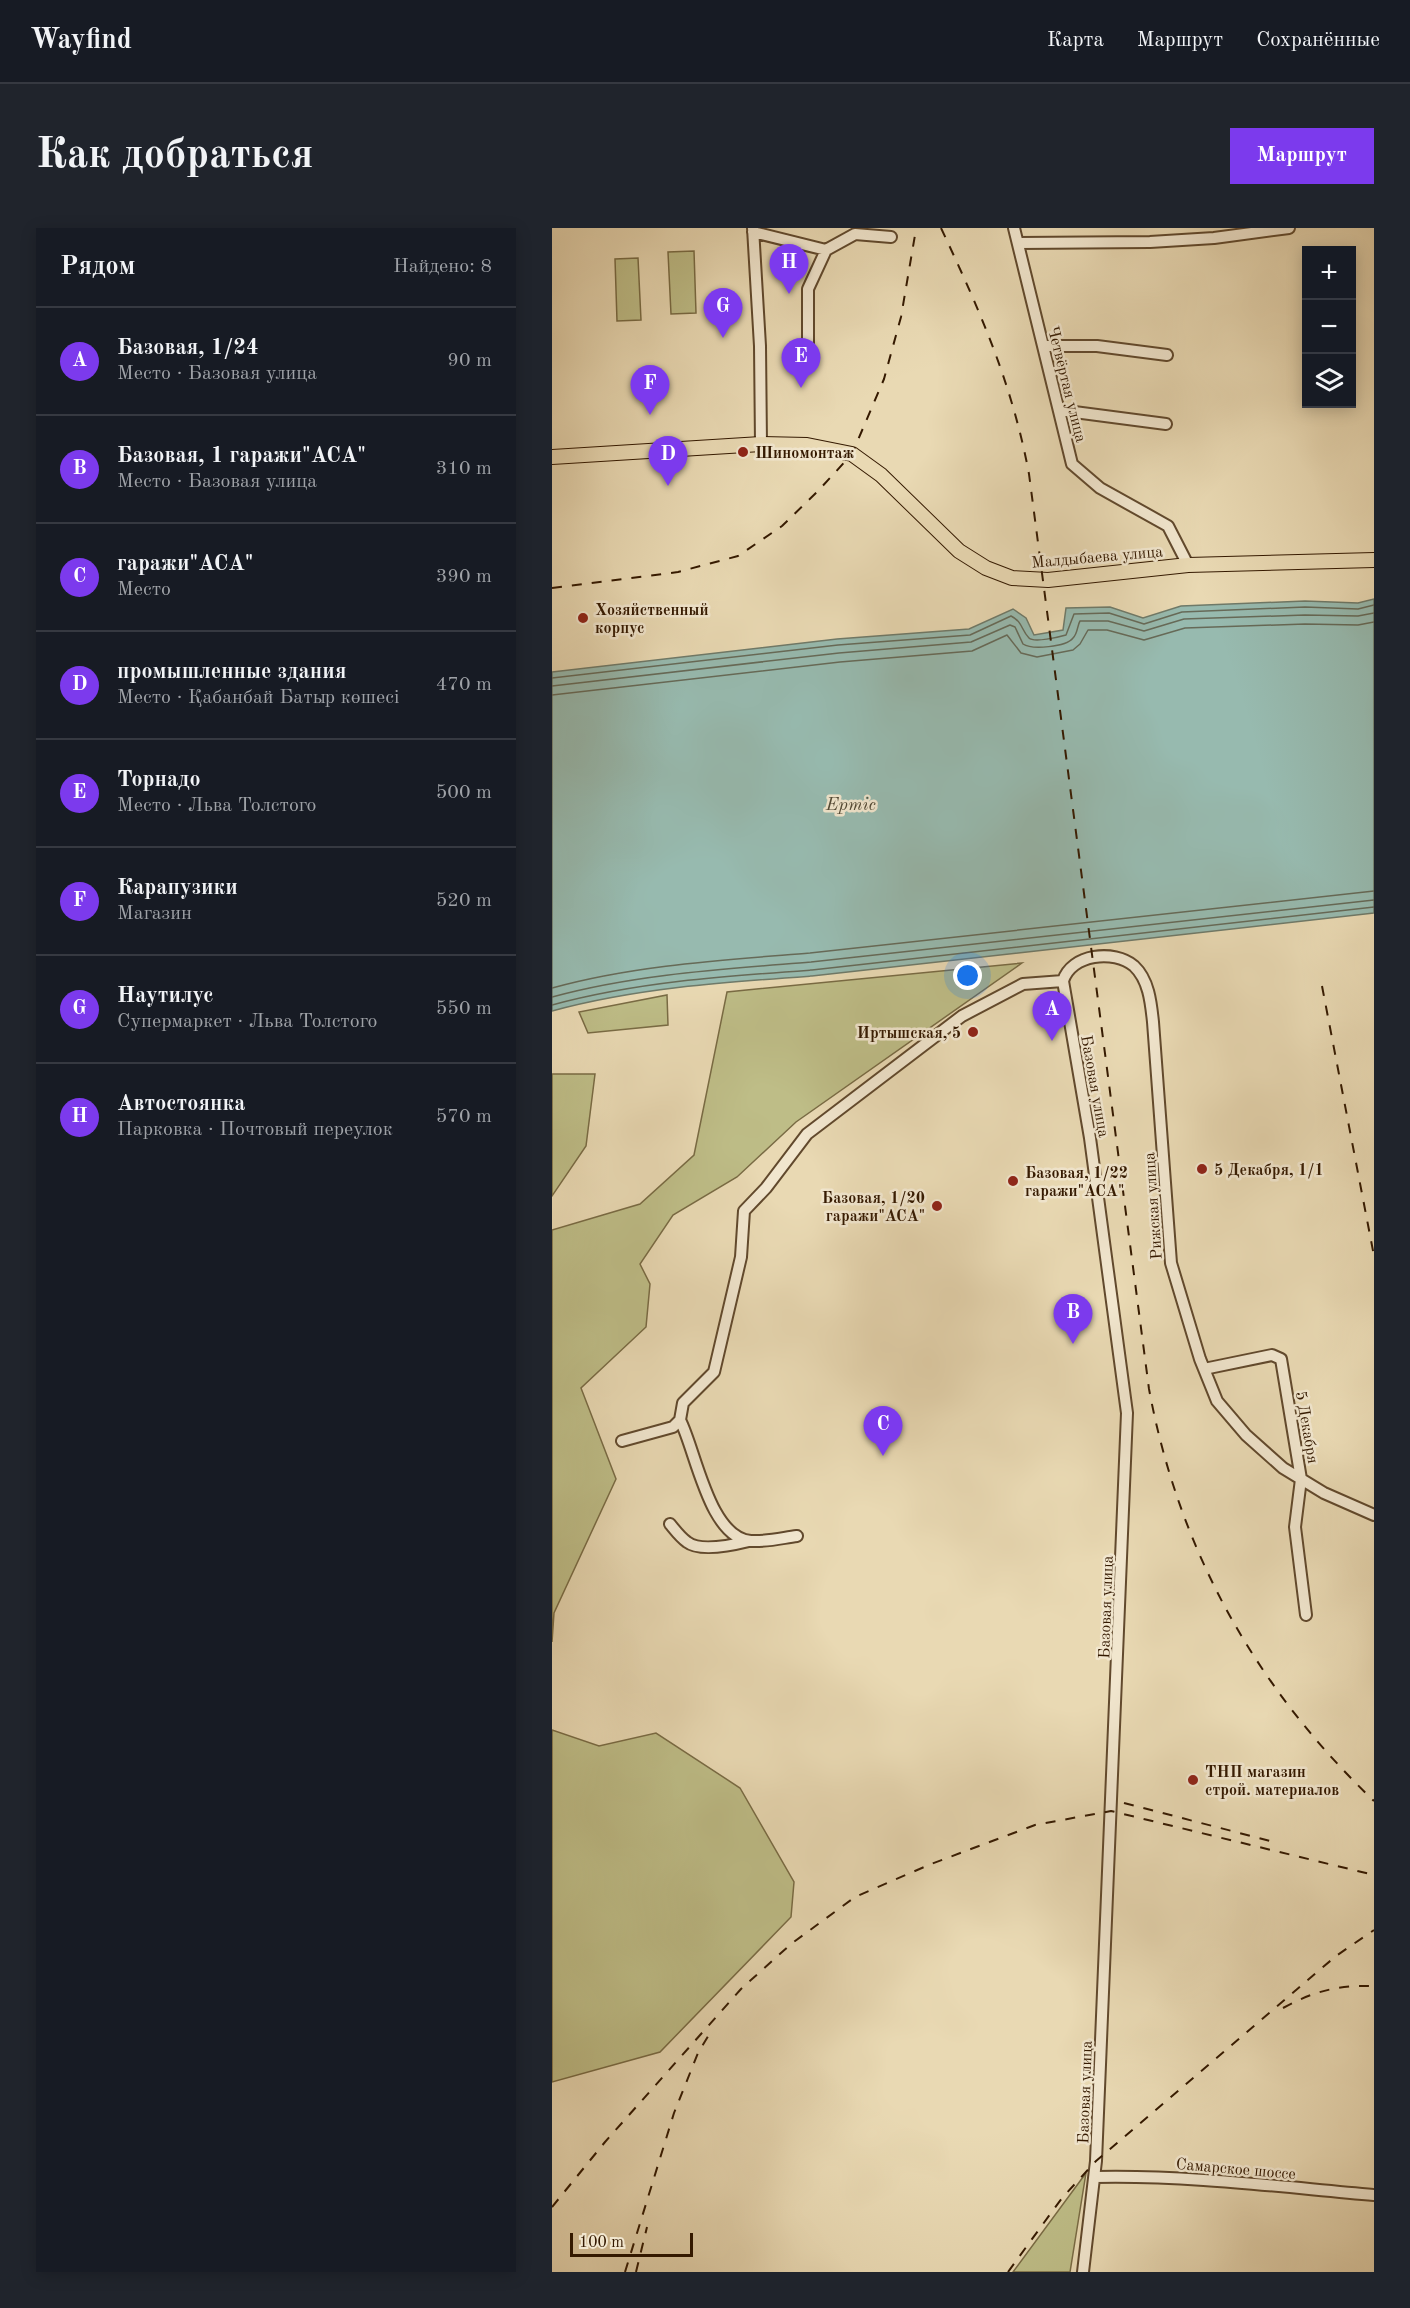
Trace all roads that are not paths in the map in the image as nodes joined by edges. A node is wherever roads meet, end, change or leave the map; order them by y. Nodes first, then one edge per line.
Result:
1 (1014, 228) edge
2 (1289, 228) edge
3 (753, 230) edge
4 (848, 233) edge
5 (891, 237) dead end
6 (1019, 243) junction
7 (826, 250) junction
8 (808, 343) dead end
9 (1043, 346) junction
10 (1167, 355) dead end
11 (1059, 410) junction
12 (1166, 424) dead end
13 (761, 444) junction
14 (552, 457) edge
15 (1374, 560) edge
16 (1188, 565) junction
17 (1063, 981) junction
18 (1204, 1369) junction
19 (680, 1420) junction
20 (622, 1441) dead end
21 (1301, 1479) junction
22 (1374, 1515) edge
23 (670, 1524) dead end
24 (797, 1536) dead end
25 (749, 1541) junction
26 (1306, 1615) dead end
27 (1095, 2177) junction
28 (1374, 2195) edge
29 (1083, 2272) edge

1 - 6 street, Четвёртая улица
2 - 6 street
3 - 7 street
3 - 13 street
4 - 5 street
4 - 7 street
6 - 9 street, Четвёртая улица
7 - 8 street
9 - 10 street
9 - 11 street, Четвёртая улица
11 - 12 street
11 - 16 street, Четвёртая улица
13 - 14 main road, Малдыбаева улица
13 - 16 main road, Малдыбаева улица
15 - 16 main road, Малдыбаева улица
17 - 18 street, Рижская улица
17 - 19 street
17 - 27 street, Базовая улица
18 - 21 street, Рижская улица
18 - 21 street, 5 Декабря
19 - 20 street
19 - 25 street
21 - 22 street, Рижская улица
21 - 26 street, 5 Декабря
23 - 25 street
24 - 25 street
27 - 28 street, Самарское шоссе
27 - 29 street, Базовая улица

